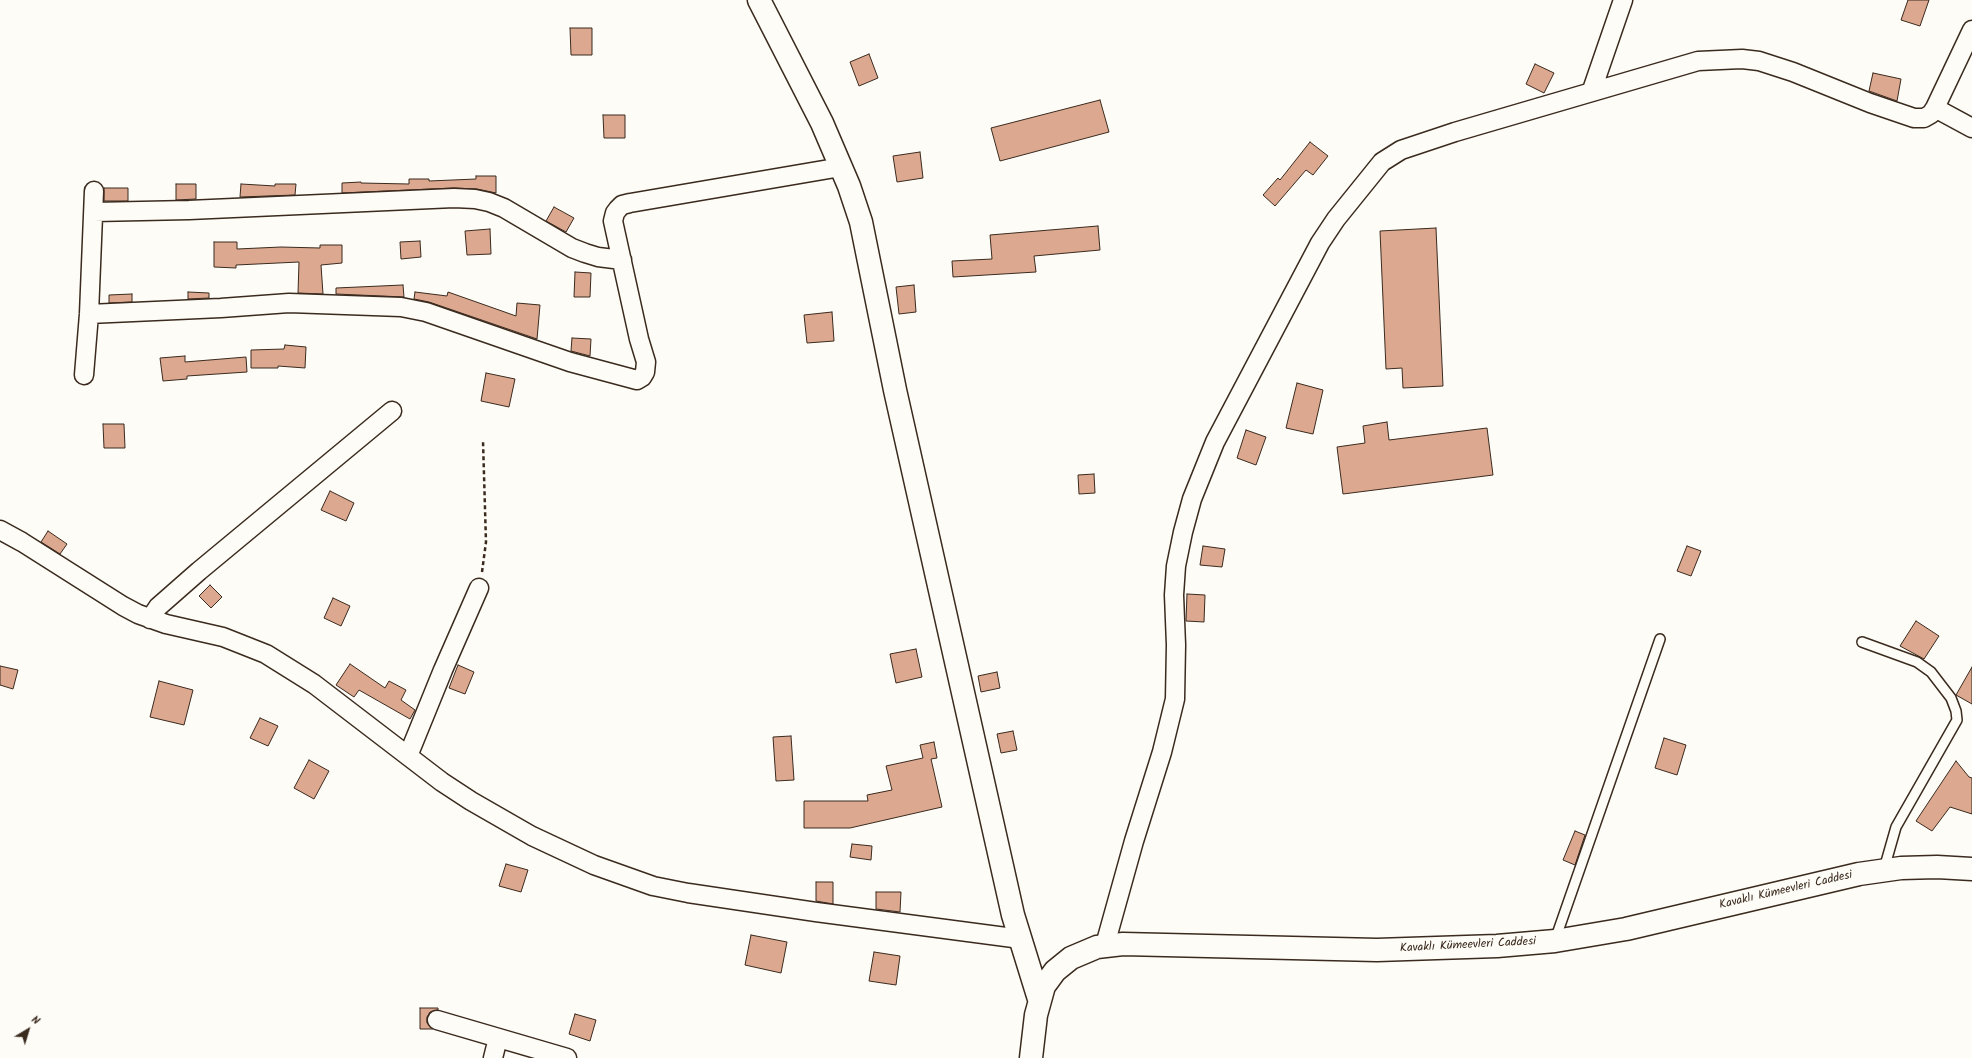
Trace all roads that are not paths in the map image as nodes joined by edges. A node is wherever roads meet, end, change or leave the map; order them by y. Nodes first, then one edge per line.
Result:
1 (759, 0) edge
2 (1623, 0) edge
3 (1972, 30) edge
4 (1592, 90) junction
5 (1935, 108) junction
6 (1972, 128) edge
7 (841, 167) junction
8 (94, 191) dead end
9 (94, 212) junction
10 (622, 260) junction
11 (89, 314) junction
12 (84, 375) dead end
13 (392, 411) dead end
14 (0, 530) edge
15 (479, 588) road end
16 (150, 619) junction
17 (1660, 639) dead end
18 (1862, 642) dead end
19 (408, 756) junction
20 (1972, 869) edge
21 (1884, 870) junction
22 (1021, 939) junction
23 (1555, 941) junction
24 (1105, 946) junction
25 (1039, 999) junction
26 (437, 1020) dead end
27 (498, 1038) junction
28 (493, 1058) edge
29 (567, 1058) edge
30 (1031, 1058) edge

1 - 7 street
2 - 4 street
3 - 5 street
4 - 5 street
4 - 24 street
5 - 6 street
7 - 10 street
7 - 22 street
8 - 9 street
9 - 10 street
9 - 11 street
10 - 11 street
11 - 12 street
13 - 16 street
14 - 16 street
15 - 19 street
16 - 19 street
17 - 23 lane
18 - 21 lane
19 - 22 street
20 - 21 street, Kavaklı Kümeevleri Caddesi
21 - 23 street, Kavaklı Kümeevleri Caddesi
22 - 25 street
23 - 24 street, Kavaklı Kümeevleri Caddesi
24 - 25 street, Kavaklı Kümeevleri Caddesi
25 - 30 street, Kavaklı Kümeevleri Caddesi
26 - 27 street
27 - 28 street
27 - 29 street

